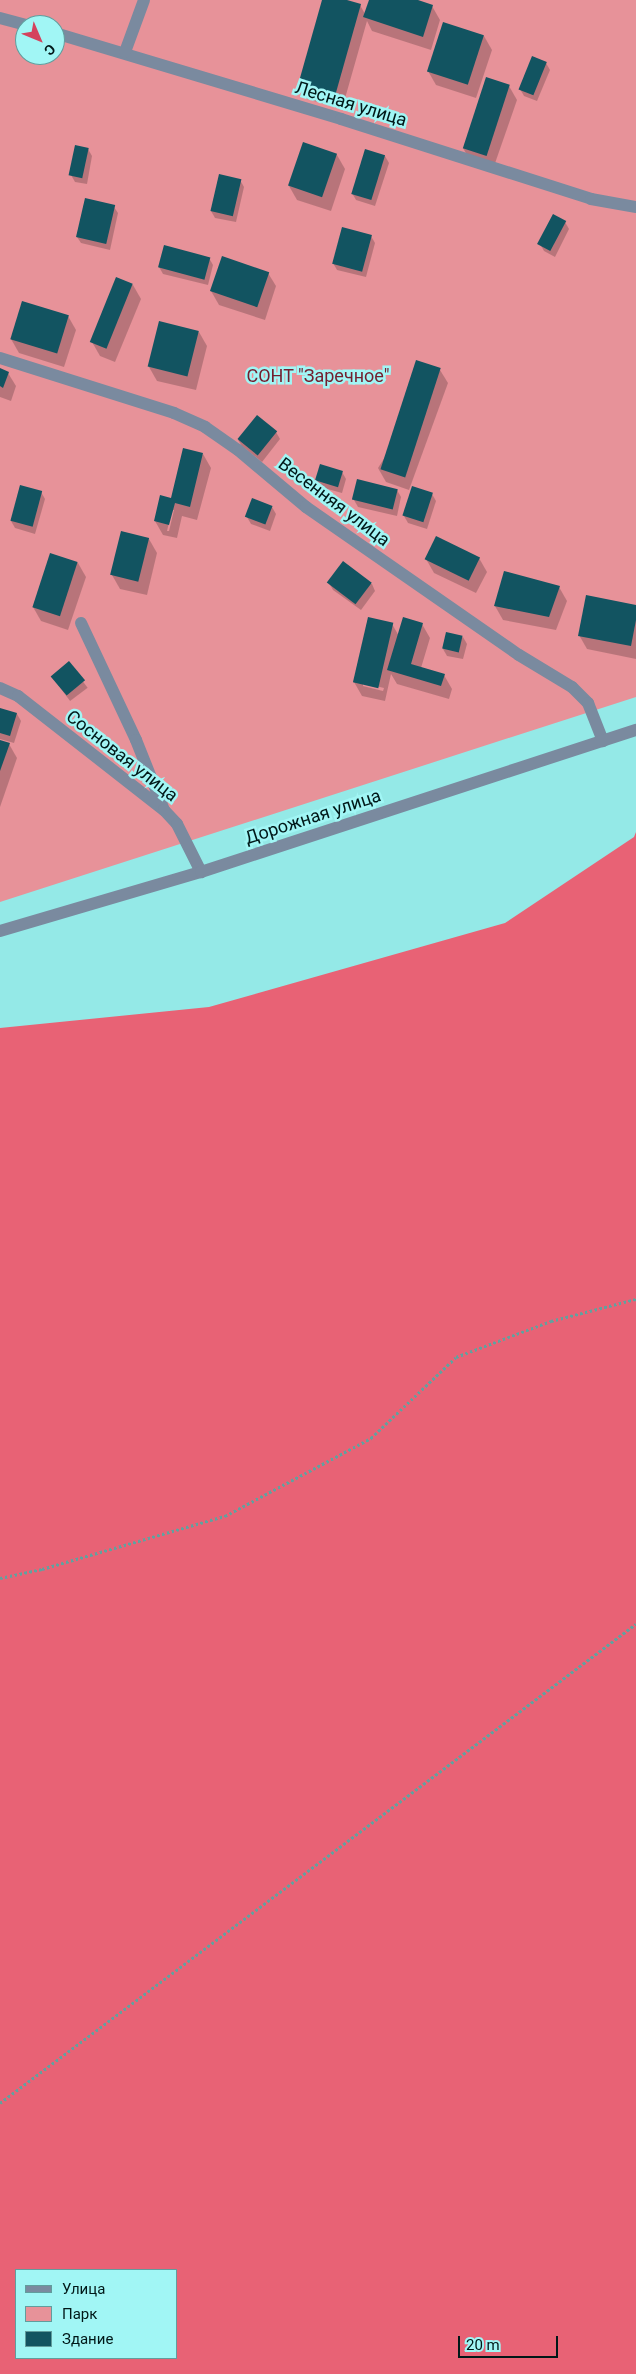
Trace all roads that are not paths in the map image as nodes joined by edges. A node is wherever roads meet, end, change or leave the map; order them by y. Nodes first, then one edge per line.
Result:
1 (144, 0) edge
2 (0, 18) edge
3 (15, 22) edge
4 (65, 36) edge
5 (125, 52) junction
6 (636, 207) edge
7 (0, 358) edge
8 (81, 623) dead end
9 (0, 688) edge
10 (636, 730) edge
11 (603, 741) junction
12 (164, 810) junction
13 (201, 872) junction
14 (0, 932) edge

1 - 5 street
2 - 3 street
4 - 5 street, Лесная улица
5 - 6 street, Лесная улица
7 - 11 street, Весенняя улица
8 - 12 street
9 - 12 street, Сосновая улица
10 - 11 street, Дорожная улица
11 - 13 street, Дорожная улица
12 - 13 street, Сосновая улица
13 - 14 street, Дорожная улица

